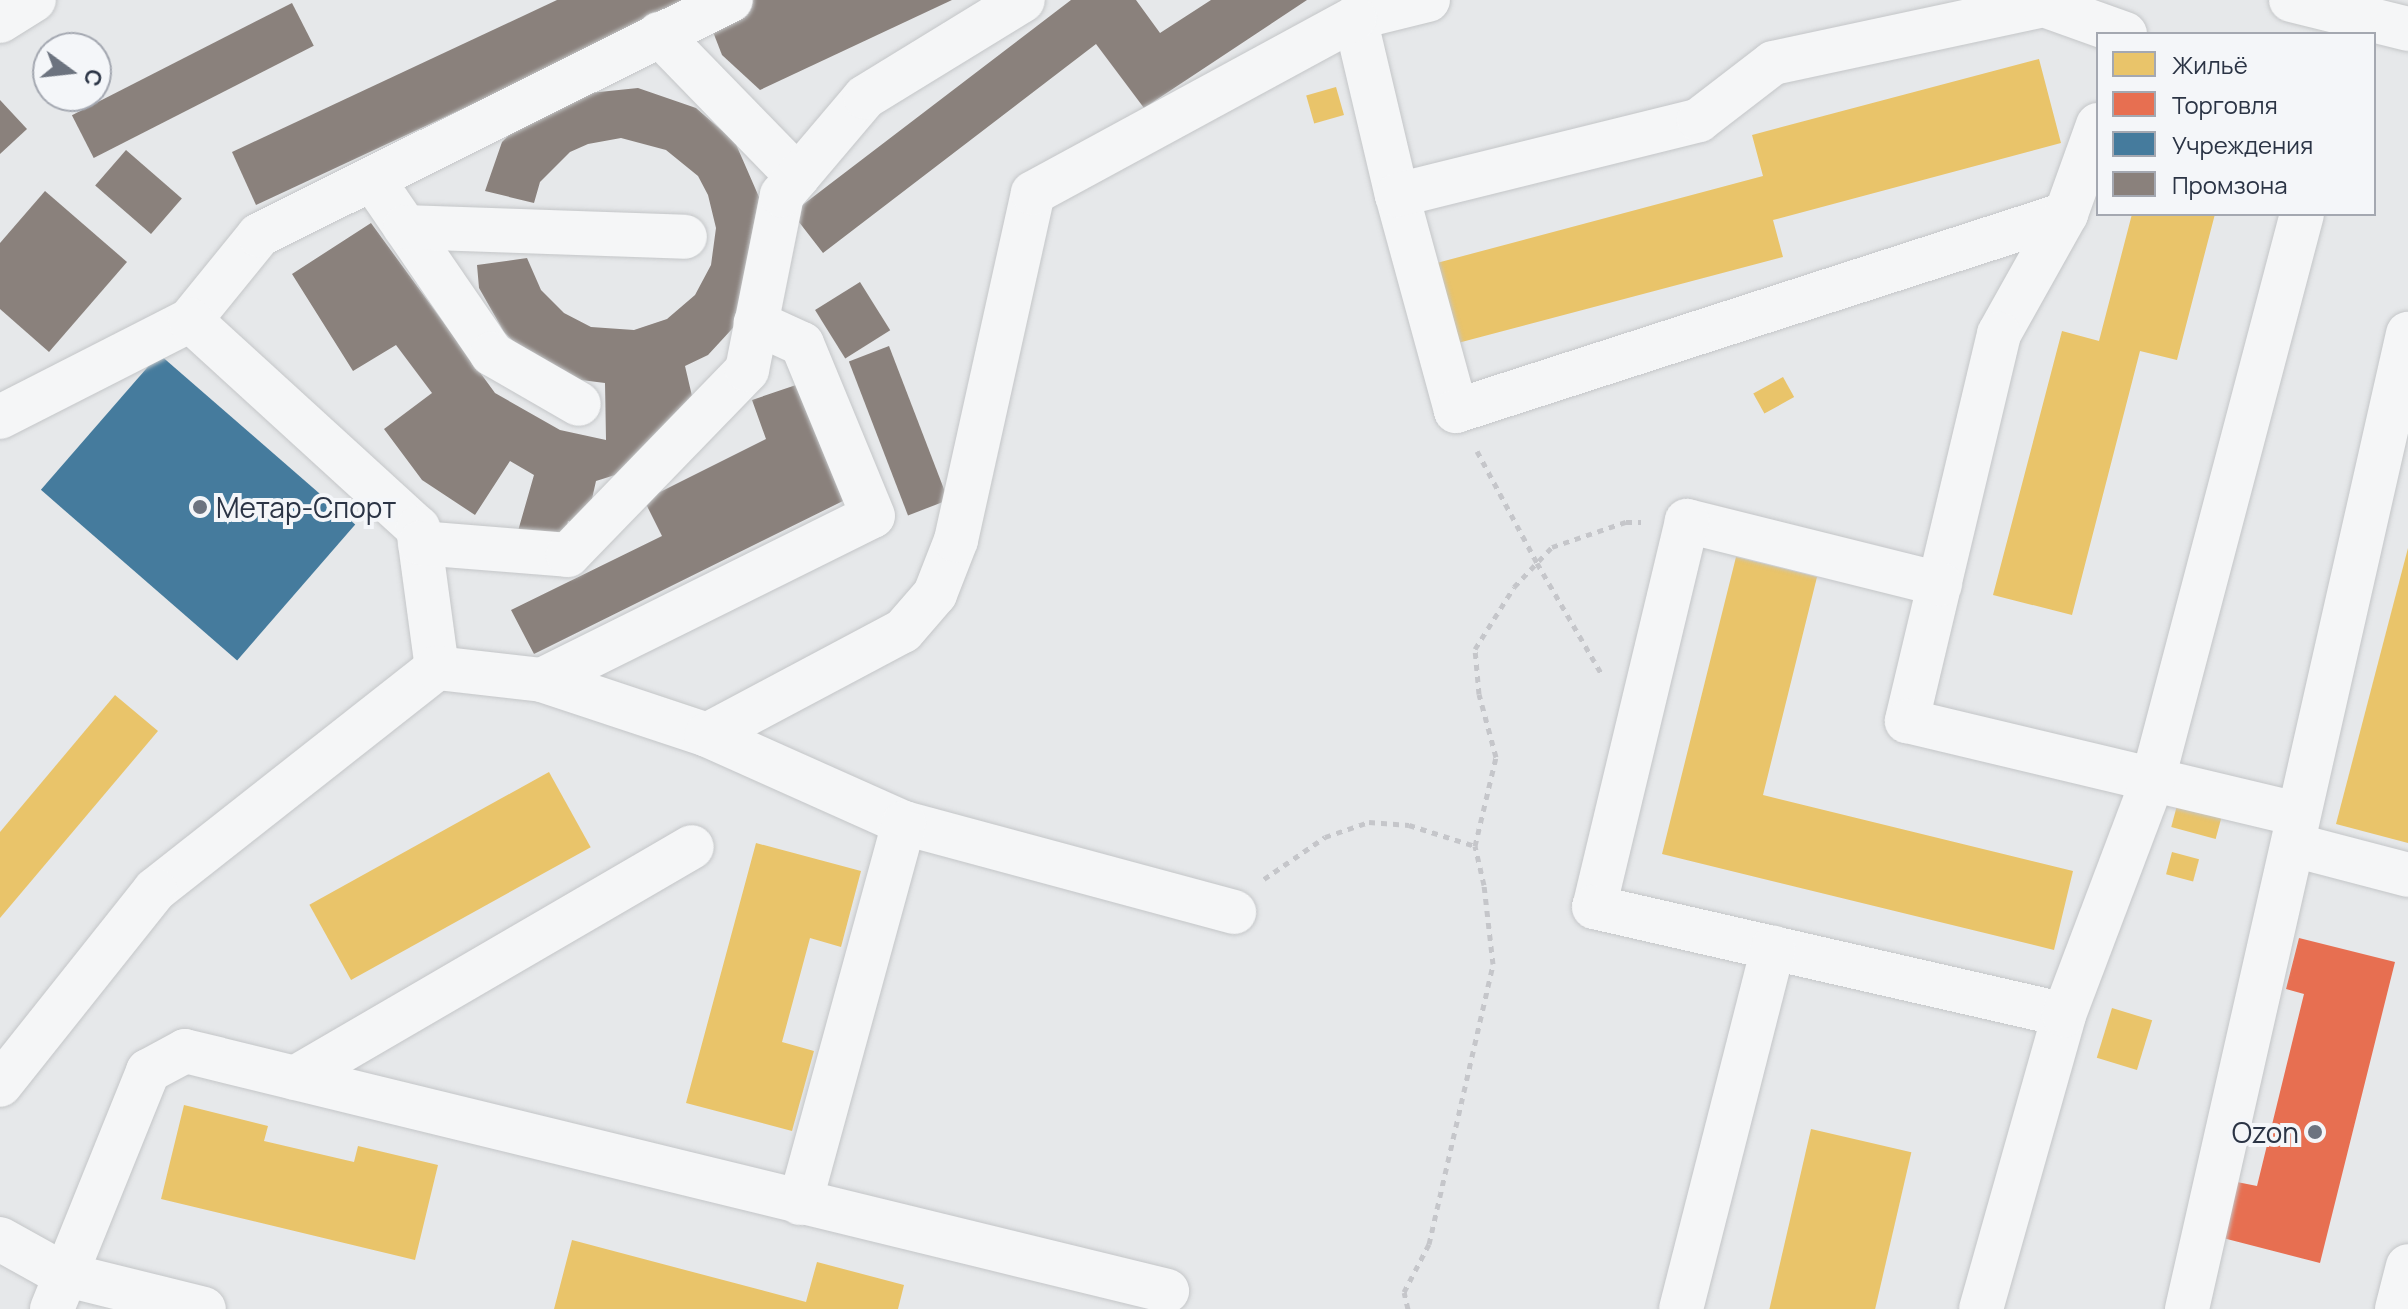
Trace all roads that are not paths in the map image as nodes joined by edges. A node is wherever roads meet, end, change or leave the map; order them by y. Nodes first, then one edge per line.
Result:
1 (34, 0) edge
2 (731, 0) edge
3 (1023, 0) edge
4 (1428, 0) edge
5 (2139, 0) edge
6 (2291, 0) edge
7 (1355, 18) junction
8 (0, 21) edge
9 (2351, 25) edge
10 (2408, 29) edge
11 (2122, 32) edge
12 (2129, 32) edge
13 (659, 34) junction
14 (2096, 131) edge
15 (798, 177) junction
16 (373, 180) junction
17 (1397, 195) junction
18 (2066, 214) junction
19 (2301, 216) edge
20 (405, 227) junction
21 (685, 237) dead end
22 (190, 320) junction
23 (756, 323) junction
24 (2408, 334) edge
25 (579, 404) dead end
26 (0, 417) edge
27 (420, 543) junction
28 (1940, 584) junction
29 (437, 668) junction
30 (542, 680) junction
31 (707, 735) junction
32 (2153, 779) junction
33 (904, 823) junction
34 (2295, 830) junction
35 (692, 847) dead end
36 (2408, 875) edge
37 (1234, 912) road end
38 (1773, 948) junction
39 (2064, 1015) junction
40 (295, 1078) junction
41 (0, 1085) edge
42 (800, 1203) junction
43 (0, 1239) edge
44 (2408, 1266) edge
45 (1167, 1291) dead end
46 (57, 1292) edge
47 (204, 1309) edge
48 (1681, 1309) edge
49 (1981, 1309) edge
50 (2187, 1309) edge
51 (2397, 1309) edge

1 - 8 street
2 - 13 street
3 - 15 street
4 - 7 street
5 - 12 street
6 - 9 street
7 - 17 street
7 - 31 street
9 - 10 street
11 - 17 street
13 - 15 street
13 - 16 street
14 - 18 street
15 - 23 street
16 - 20 street
16 - 22 street
17 - 18 street
18 - 28 street
19 - 32 street
20 - 21 street
20 - 25 street
22 - 26 street
22 - 27 street
23 - 27 street
23 - 30 street
24 - 34 street
27 - 29 street
28 - 32 street
28 - 38 street
29 - 30 street
29 - 41 street
30 - 31 street
31 - 33 street
32 - 34 street
32 - 39 street
33 - 37 street
33 - 42 street
34 - 36 street
34 - 50 street
35 - 40 street
38 - 39 street
38 - 48 street
39 - 49 street
40 - 42 street
40 - 46 street
42 - 45 street
43 - 46 street
44 - 51 street
46 - 47 street

